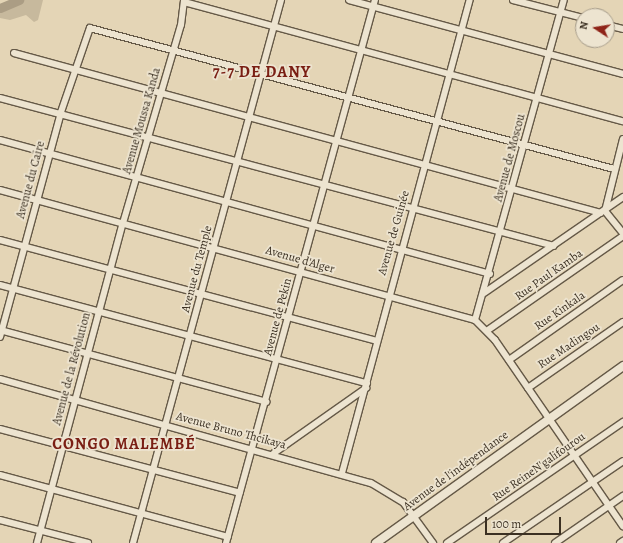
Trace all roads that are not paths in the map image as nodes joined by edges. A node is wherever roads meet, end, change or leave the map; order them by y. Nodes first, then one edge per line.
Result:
1 (281, 0) edge
2 (349, 0) edge
3 (470, 0) edge
4 (513, 0) edge
5 (564, 0) edge
6 (184, 1) edge
7 (374, 3) edge
8 (560, 12) junction
9 (575, 16) edge
10 (272, 26) junction
11 (462, 30) junction
12 (174, 49) junction
13 (362, 50) junction
14 (14, 53) dead end
15 (549, 54) junction
16 (73, 70) junction
17 (259, 72) junction
18 (450, 73) junction
19 (623, 74) edge
20 (161, 95) junction
21 (349, 96) junction
22 (538, 97) junction
23 (0, 98) edge
24 (61, 112) junction
25 (248, 117) junction
26 (438, 120) junction
27 (623, 121) edge
28 (149, 136) junction
29 (623, 139) edge
30 (0, 140) edge
31 (338, 142) junction
32 (526, 145) junction
33 (50, 154) junction
34 (237, 160) junction
35 (425, 166) junction
36 (614, 169) junction
37 (137, 177) junction
38 (326, 184) junction
39 (514, 189) junction
40 (0, 190) edge
41 (623, 197) edge
42 (37, 200) junction
43 (226, 202) junction
44 (412, 208) junction
45 (603, 212) junction
46 (123, 223) junction
47 (314, 225) junction
48 (502, 232) junction
49 (623, 233) edge
50 (623, 236) edge
51 (0, 240) edge
52 (25, 246) junction
53 (554, 246) junction
54 (215, 248) junction
55 (400, 249) junction
56 (110, 270) junction
57 (301, 271) junction
58 (490, 274) junction
59 (623, 280) edge
60 (0, 285) edge
61 (14, 288) junction
62 (484, 293) junction
63 (202, 294) junction
64 (387, 296) junction
65 (99, 311) junction
66 (290, 318) junction
67 (475, 320) junction
68 (623, 322) edge
69 (1, 330) edge
70 (488, 330) junction
71 (0, 337) edge
72 (190, 337) junction
73 (377, 341) junction
74 (88, 354) junction
75 (508, 360) junction
76 (278, 361) junction
77 (623, 366) edge
78 (0, 379) edge
79 (178, 379) junction
80 (366, 386) junction
81 (528, 388) junction
82 (75, 400) junction
83 (266, 402) junction
84 (548, 418) junction
85 (623, 422) edge
86 (166, 424) junction
87 (0, 429) edge
88 (63, 446) junction
89 (253, 447) junction
90 (274, 453) junction
91 (575, 455) junction
92 (623, 461) edge
93 (153, 471) junction
94 (342, 473) junction
95 (0, 475) edge
96 (593, 480) junction
97 (52, 488) junction
98 (240, 493) junction
99 (623, 496) edge
100 (609, 506) junction
101 (142, 512) junction
102 (415, 516) junction
103 (0, 520) edge
104 (623, 526) edge
105 (40, 531) junction
106 (227, 540) edge
107 (623, 541) edge
108 (37, 543) edge
109 (88, 543) edge
110 (133, 543) edge
111 (376, 543) edge
112 (433, 543) edge
113 (447, 543) edge
114 (504, 543) edge
115 (555, 543) edge
116 (620, 543) edge

1 - 10 street, Avenue du Temple
2 - 7 street
3 - 11 street, Avenue de Guinée
4 - 8 street
5 - 8 street, Avenue de Moscou
6 - 10 street
6 - 12 street, Avenue Moussa Kanda
7 - 11 street
7 - 13 street, Avenue de Pekin
8 - 9 street
8 - 15 street, Avenue de Moscou
10 - 13 street
10 - 17 street, Avenue du Temple
11 - 15 street
11 - 18 street, Avenue de Guinée
12 - 16 street, Avenue du Caire
12 - 17 street
12 - 20 street, Avenue Moussa Kanda
13 - 18 street
13 - 21 street, Avenue de Pekin
14 - 16 street
15 - 19 street
15 - 22 street, Avenue de Moscou
16 - 20 street
16 - 24 street, Avenue du Caire
17 - 21 street
17 - 25 street, Avenue du Temple
18 - 22 street
18 - 26 street, Avenue de Guinée
20 - 25 street
20 - 28 street, Avenue Moussa Kanda
21 - 26 street
21 - 31 street, Avenue de Pekin
22 - 27 street
22 - 32 street, Avenue de Moscou
23 - 24 street
24 - 28 street
24 - 33 street, Avenue du Caire
25 - 31 street
25 - 34 street, Avenue du Temple
26 - 32 street
26 - 35 street, Avenue de Guinée
28 - 34 street
28 - 37 street, Avenue Moussa Kanda
29 - 36 street
30 - 33 street
31 - 35 street
31 - 38 street, Avenue de Pekin
32 - 36 street
32 - 39 street, Avenue de Moscou
33 - 37 street
33 - 42 street, Avenue du Caire
34 - 38 street
34 - 43 street, Avenue du Temple
35 - 39 street
35 - 44 street, Avenue de Guinée
36 - 45 street
37 - 43 street
37 - 46 street, Avenue Moussa Kanda
38 - 44 street
38 - 47 street, Avenue de Pekin
39 - 45 street
39 - 48 street, Avenue de Moscou
40 - 42 street, Avenue d'Alger
41 - 45 street
42 - 46 street, Avenue d'Alger
42 - 52 street, Avenue du Caire
43 - 47 street
43 - 54 street, Avenue du Temple
44 - 48 street
44 - 55 street, Avenue de Guinée
45 - 49 street
45 - 53 street
46 - 54 street, Avenue d'Alger
46 - 56 street, Avenue de la Révolution
47 - 55 street
47 - 57 street, Avenue de Pekin
48 - 53 street
48 - 58 street, Avenue de Moscou
50 - 70 street, Rue Paul Kamba
51 - 52 street
52 - 56 street
52 - 61 street, Avenue du Caire
53 - 62 street
54 - 57 street, Avenue d'Alger
54 - 63 street, Avenue du Temple
55 - 58 street
55 - 64 street, Avenue de Guinée
56 - 63 street
56 - 65 street, Avenue de la Révolution
57 - 64 street, Avenue d'Alger
57 - 66 street, Avenue de Pekin
58 - 62 street, Avenue de Moscou
59 - 75 street, Rue Kinkala
60 - 61 street
61 - 65 street
61 - 69 street, Avenue du Caire
62 - 67 street, Avenue de Moscou
63 - 66 street
63 - 72 street, Avenue du Temple
64 - 67 street, Avenue d'Alger
64 - 73 street, Avenue de Guinée
65 - 72 street
65 - 74 street, Avenue de la Révolution
66 - 73 street
66 - 76 street, Avenue de Pekin
67 - 70 street, Avenue d'Alger
68 - 81 street, Rue Madingou
69 - 71 street, Avenue du Caire
69 - 74 street
70 - 75 street, Avenue d'Alger
72 - 76 street
72 - 79 street, Avenue du Temple
73 - 80 street, Avenue de Guinée
74 - 79 street
74 - 82 street, Avenue de la Révolution
75 - 81 street, Avenue d'Alger
76 - 80 street
76 - 83 street, Avenue de Pekin
77 - 84 street
78 - 82 street, Avenue Bruno Thcikaya
79 - 83 street
79 - 86 street, Avenue du Temple
80 - 90 street
80 - 94 street, Avenue de Guinée
81 - 84 street, Avenue d'Alger
82 - 86 street, Avenue Bruno Thcikaya
82 - 88 street, Avenue de la Révolution
83 - 89 street, Avenue de Pekin
84 - 91 street, Avenue d'Alger
84 - 102 street, Avenue de l'indépendance
85 - 91 street, Rue ReineN'galifourou
86 - 89 street, Avenue Bruno Thcikaya
86 - 93 street, Avenue du Temple
87 - 88 street
88 - 93 street
88 - 97 street, Avenue de la Révolution
89 - 90 street, Avenue Bruno Thcikaya
89 - 98 street, Avenue de Pekin
90 - 94 street, Avenue Bruno Thcikaya
91 - 96 street, Avenue d'Alger
91 - 113 street, Rue ReineN'galifourou
92 - 96 street
93 - 98 street
93 - 101 street, Avenue du Temple
94 - 102 street, Avenue Bruno Thcikaya
95 - 97 street
96 - 100 street, Avenue d'Alger
96 - 114 street
97 - 101 street
97 - 105 street, Avenue de la Révolution
98 - 106 street, Avenue de Pekin
99 - 100 street
100 - 104 street, Avenue d'Alger
100 - 115 street
101 - 106 street
101 - 110 street, Avenue du Temple
102 - 111 street, Avenue de l'indépendance
102 - 112 street, Avenue Bruno Thcikaya
103 - 105 street
105 - 108 street, Avenue de la Révolution
105 - 109 street
107 - 116 street

